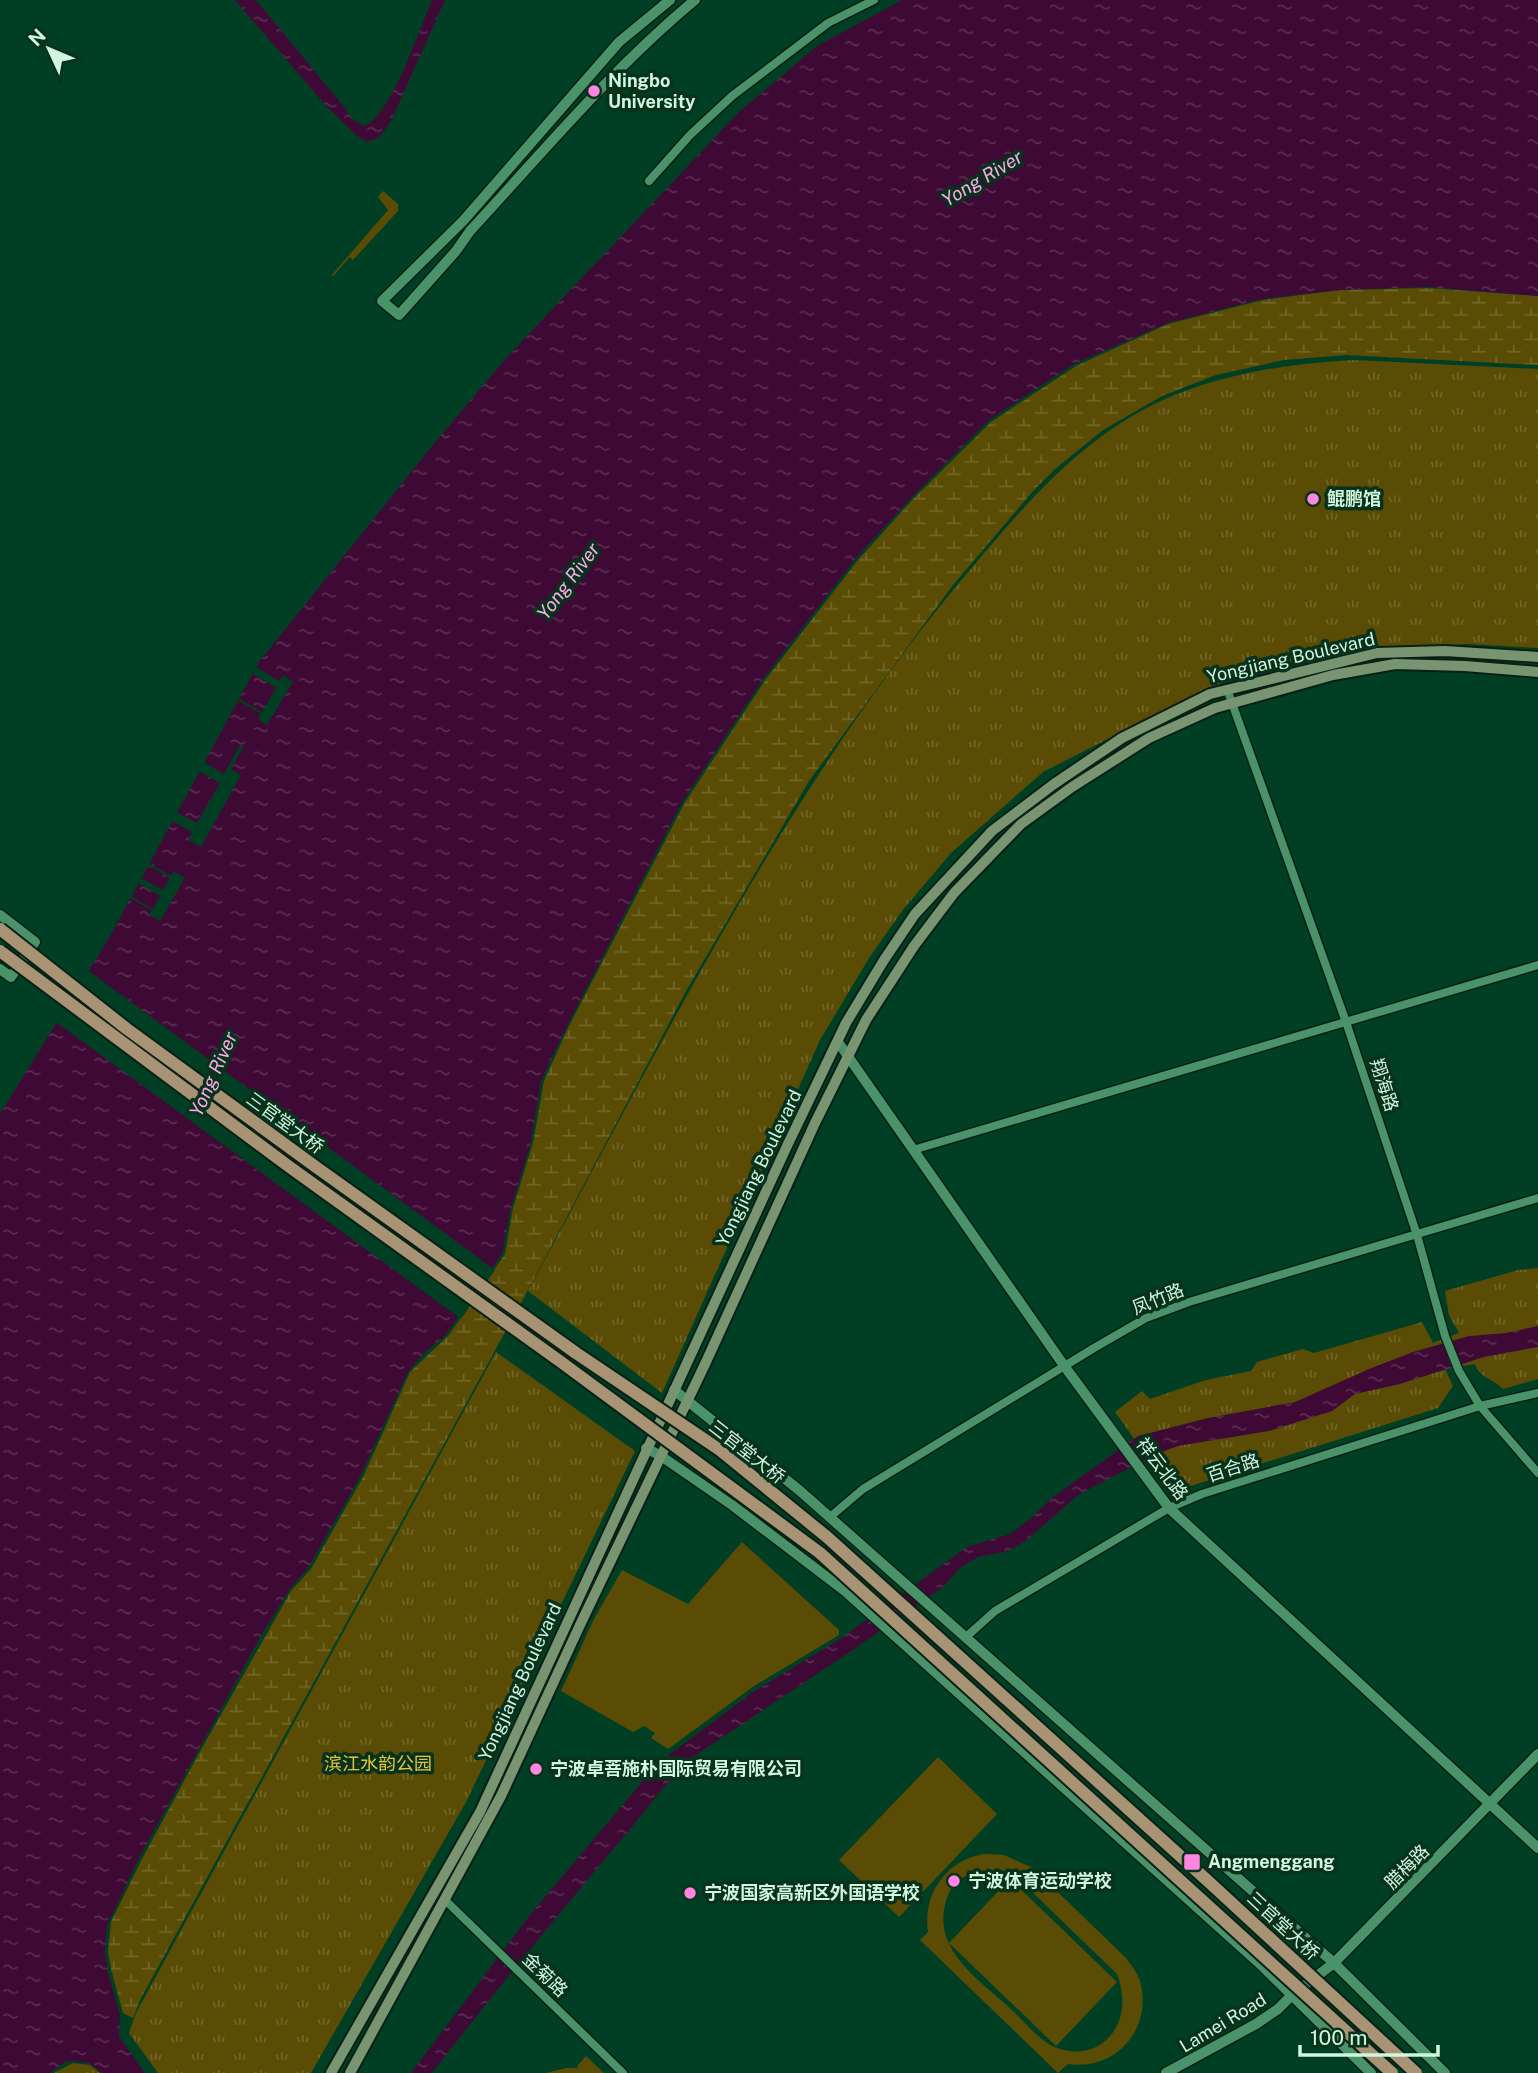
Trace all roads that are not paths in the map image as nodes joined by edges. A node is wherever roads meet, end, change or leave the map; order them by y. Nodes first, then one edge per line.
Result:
1 (670, 0) edge
2 (695, 0) edge
3 (874, 0) edge
4 (649, 181) dead end
5 (1538, 657) edge
6 (1538, 672) edge
7 (1227, 689) junction
8 (1231, 704) junction
9 (0, 915) edge
10 (0, 929) edge
11 (0, 951) edge
12 (1538, 965) edge
13 (0, 969) edge
14 (1346, 1022) junction
15 (838, 1042) junction
16 (848, 1057) junction
17 (913, 1150) junction
18 (1538, 1198) edge
19 (1417, 1235) junction
20 (1065, 1367) junction
21 (674, 1390) junction
22 (1538, 1393) edge
23 (688, 1400) junction
24 (1480, 1406) junction
25 (646, 1448) junction
26 (661, 1455) junction
27 (1538, 1473) edge
28 (1169, 1508) junction
29 (830, 1517) junction
30 (966, 1637) junction
31 (1538, 1754) edge
32 (1491, 1804) junction
33 (1538, 1848) edge
34 (444, 1899) junction
35 (1334, 1963) junction
36 (1292, 1996) junction
37 (331, 2073) edge
38 (350, 2073) edge
39 (624, 2073) edge
40 (1166, 2073) edge
41 (1371, 2073) edge
42 (1392, 2073) edge
43 (1416, 2073) edge
44 (1445, 2073) edge

1 - 2 street
3 - 4 street
5 - 7 main road, Yongjiang Boulevard
6 - 8 main road, Yongjiang Boulevard
7 - 8 street, 翔海路
7 - 15 main road, Yongjiang Boulevard
8 - 14 street, 翔海路
8 - 16 main road, Yongjiang Boulevard
9 - 13 street
10 - 43 main road, 三官堂大桥, bridge
11 - 42 main road, 三官堂大桥, bridge
12 - 14 street
14 - 17 street
14 - 19 street, 翔海路
15 - 16 street, 祥云北路
15 - 21 main road, Yongjiang Boulevard
16 - 17 street, 祥云北路
16 - 23 main road, Yongjiang Boulevard
17 - 20 street, 祥云北路
18 - 19 street, 凤竹路
19 - 20 street, 凤竹路
19 - 24 street, 翔海路
20 - 28 street, 祥云北路
20 - 29 street, 凤竹路
21 - 23 street
21 - 25 main road, Yongjiang Boulevard
22 - 24 street, 百合路
23 - 26 main road, Yongjiang Boulevard
23 - 29 street
24 - 27 street, 翔海路
24 - 28 street, 百合路
25 - 26 street
25 - 37 main road, Yongjiang Boulevard
26 - 34 main road, Yongjiang Boulevard
26 - 36 street
28 - 30 street, 百合路
28 - 32 street, 祥云北路
29 - 30 street
30 - 35 street
31 - 32 street, 腊梅路
32 - 33 street, 祥云北路
32 - 35 street, 腊梅路
34 - 38 main road, Yongjiang Boulevard
34 - 39 street, 金菊路
35 - 36 street, 腊梅路
35 - 44 street
36 - 40 street, Lamei Road
36 - 41 street

